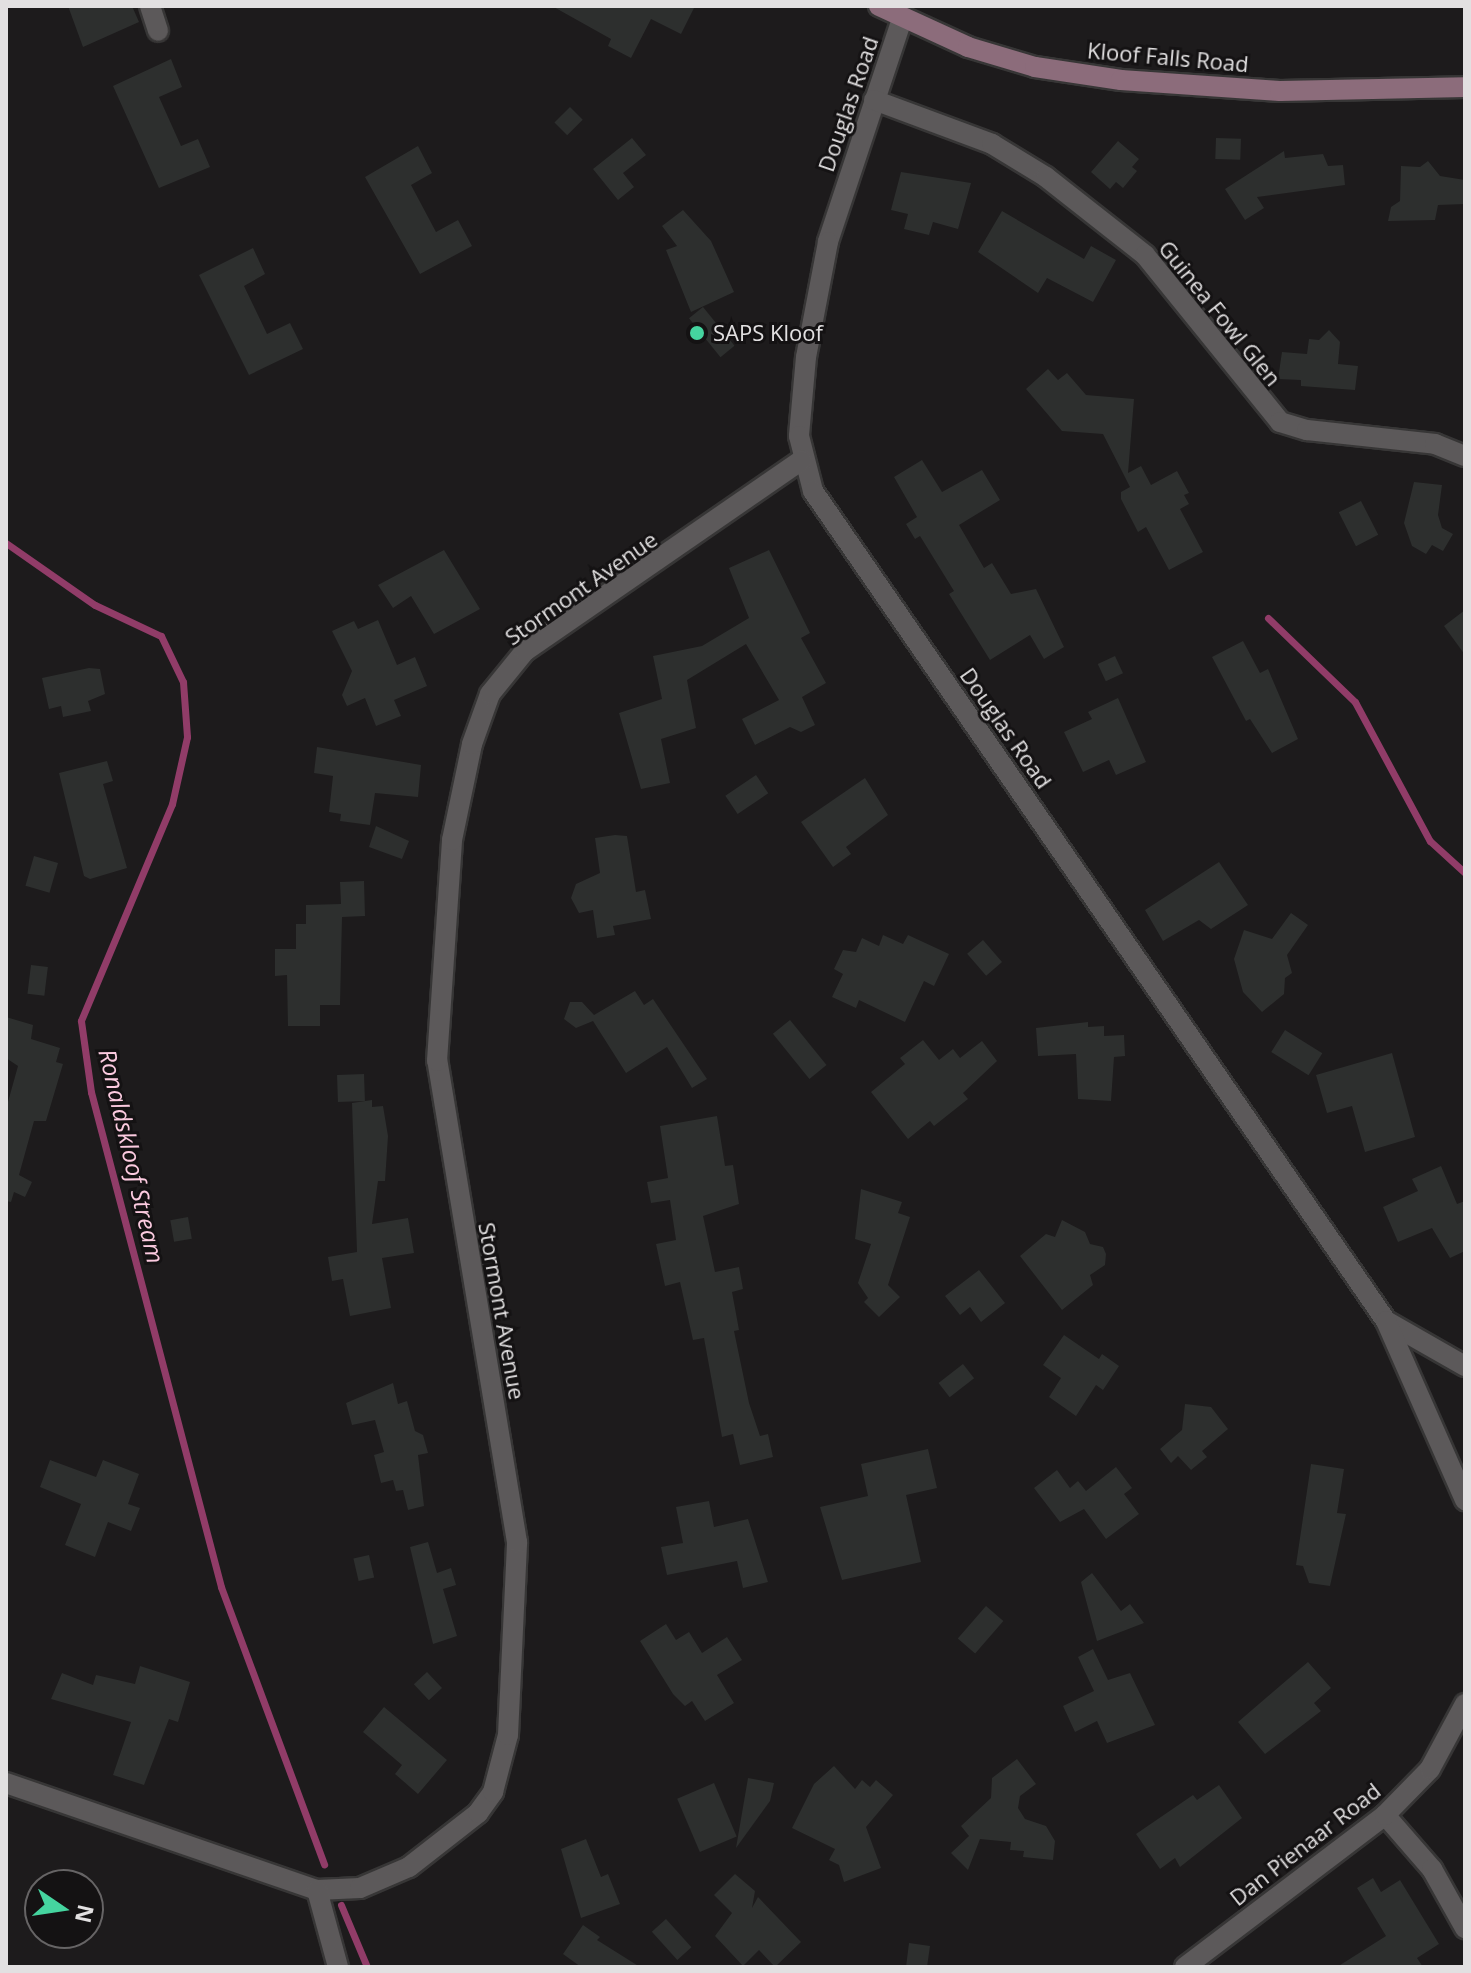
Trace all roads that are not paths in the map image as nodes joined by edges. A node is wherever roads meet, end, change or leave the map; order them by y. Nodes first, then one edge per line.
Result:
1 (150, 6) edge
2 (879, 6) edge
3 (902, 19) junction
4 (158, 31) dead end
5 (1465, 87) edge
6 (874, 100) junction
7 (1465, 456) edge
8 (802, 460) junction
9 (1386, 1321) junction
10 (1465, 1366) edge
11 (1465, 1500) edge
12 (1465, 1704) edge
13 (6, 1783) edge
14 (1385, 1815) junction
15 (317, 1890) junction
16 (1465, 1928) edge
17 (338, 1967) edge
18 (1185, 1967) edge

1 - 4 street
2 - 3 main road, Kloof Falls Road
3 - 5 main road, Kloof Falls Road
3 - 6 street, Douglas Road
6 - 7 street, Guinea Fowl Glen
6 - 8 street, Douglas Road
8 - 9 street, Douglas Road
8 - 15 street, Stormont Avenue
9 - 10 street, Douglas Road
9 - 11 street
12 - 14 street, Dan Pienaar Road
13 - 15 street, Stormont Avenue
14 - 16 street
14 - 18 street, Dan Pienaar Road
15 - 17 street

